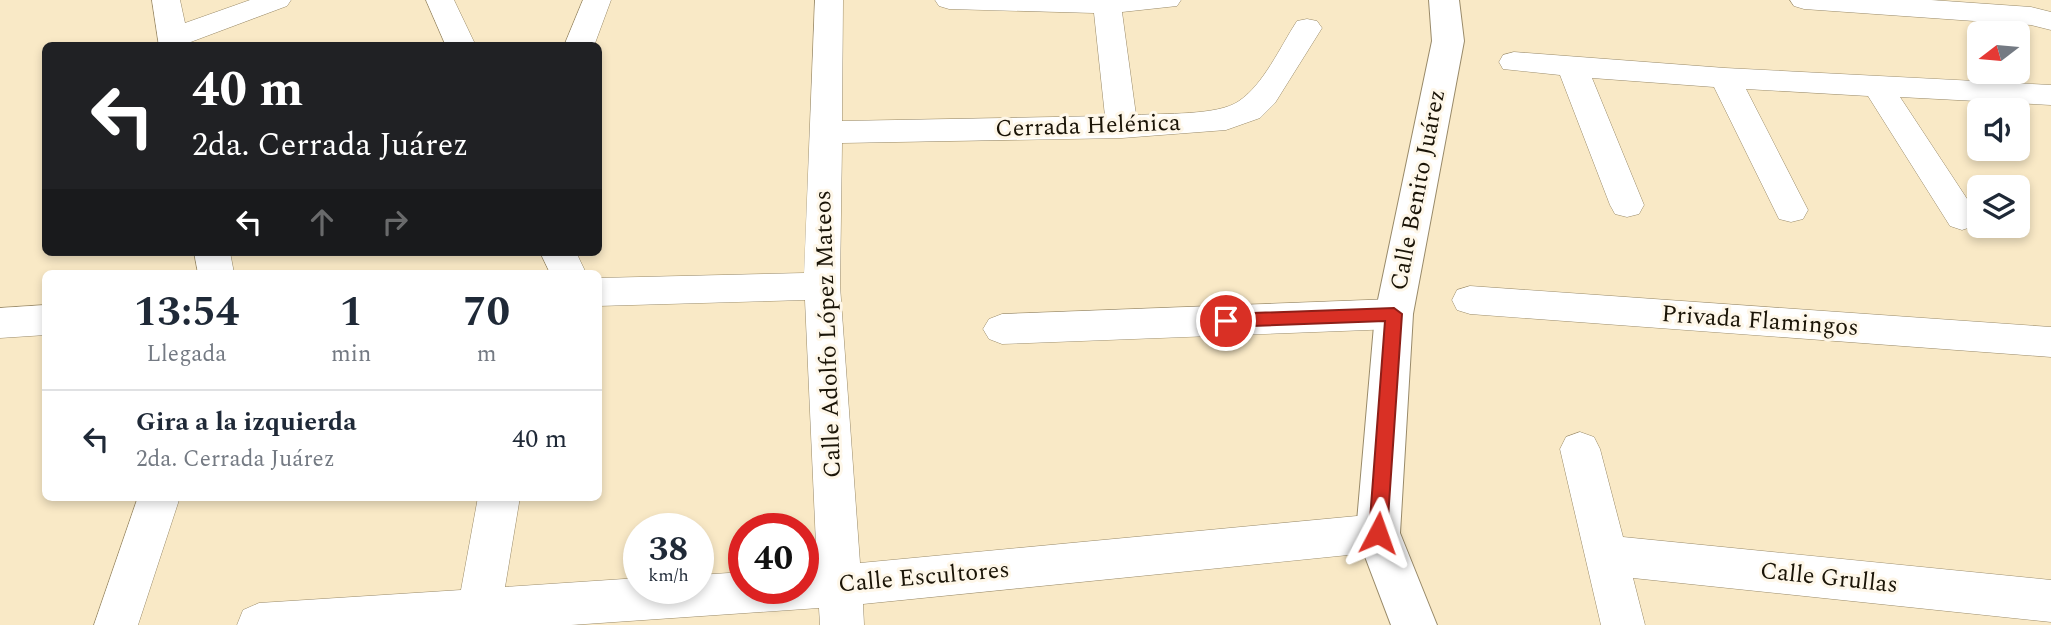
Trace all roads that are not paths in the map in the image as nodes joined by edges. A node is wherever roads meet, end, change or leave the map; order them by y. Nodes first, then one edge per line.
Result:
1 (166, 0) edge
2 (277, 0) edge
3 (440, 0) edge
4 (597, 0) edge
5 (829, 0) edge
6 (948, 0) edge
7 (1167, 0) edge
8 (1444, 0) edge
9 (1804, 0) edge
10 (982, 1) edge
11 (1110, 2) edge
12 (2051, 21) edge
13 (1307, 28) dead end
14 (174, 42) edge
15 (459, 42) edge
16 (581, 42) edge
17 (1514, 62) dead end
18 (1572, 66) junction
19 (1725, 78) junction
20 (1877, 86) junction
21 (2040, 94) edge
22 (2051, 122) edge
23 (1122, 127) junction
24 (824, 132) junction
25 (1627, 205) dead end
26 (1791, 209) dead end
27 (1962, 217) dead end
28 (822, 286) junction
29 (602, 292) edge
30 (1470, 300) dead end
31 (1394, 314) junction
32 (42, 320) edge
33 (0, 323) edge
34 (1002, 329) dead end
35 (2051, 342) edge
36 (1580, 449) dead end
37 (158, 501) edge
38 (498, 501) edge
39 (1378, 533) junction
40 (1607, 555) junction
41 (2051, 601) edge
42 (840, 605) edge
43 (478, 618) edge
44 (116, 625) edge
45 (259, 625) edge
46 (1415, 625) edge
47 (1623, 625) edge

1 - 14 street
2 - 14 street
3 - 15 street
4 - 16 street
5 - 24 street, Calle Adolfo López Mateos
6 - 10 street
7 - 11 street
8 - 31 street, Calle Benito Juárez
9 - 12 street
10 - 11 street
11 - 23 street
13 - 23 street, Cerrada Helénica
17 - 18 street
18 - 19 street
18 - 25 street
19 - 20 street
19 - 26 street
20 - 21 street
20 - 27 street
21 - 22 street
23 - 24 street, Cerrada Helénica
24 - 28 street, Calle Adolfo López Mateos
28 - 29 street
28 - 42 street, Calle Adolfo López Mateos
30 - 35 street, Privada Flamingos
31 - 34 street
31 - 39 street, Calle Benito Juárez
32 - 33 street
36 - 40 street
37 - 44 street
38 - 43 street
39 - 42 street, Calle Escultores
39 - 46 street, Calle Benito Juárez
40 - 41 street, Calle Grullas
40 - 47 street
42 - 43 street, Calle Escultores
43 - 45 street, Calle Escultores

